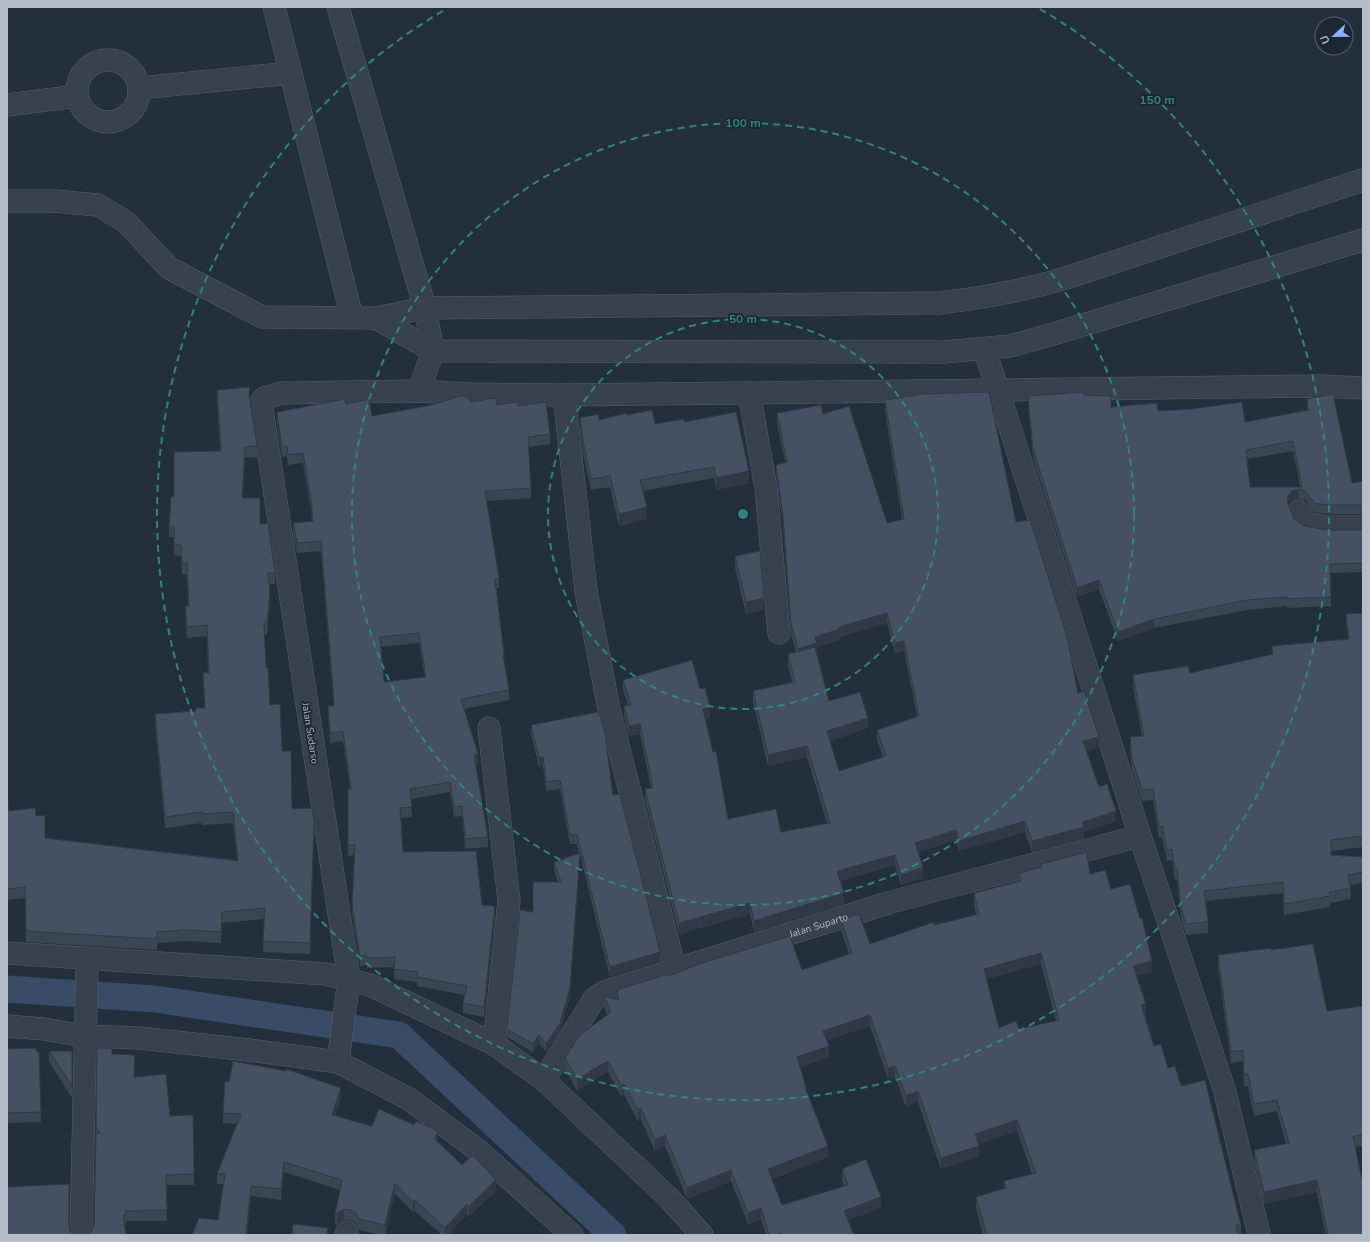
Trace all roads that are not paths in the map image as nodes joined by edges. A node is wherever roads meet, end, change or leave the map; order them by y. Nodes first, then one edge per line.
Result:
1 (274, 7) edge
2 (338, 7) edge
3 (291, 73) junction
4 (139, 88) junction
5 (78, 96) junction
6 (7, 105) edge
7 (1363, 180) edge
8 (7, 201) edge
9 (1363, 240) edge
10 (425, 308) junction
11 (352, 317) junction
12 (376, 318) junction
13 (984, 349) junction
14 (433, 351) junction
15 (1363, 388) edge
16 (419, 390) junction
17 (998, 390) junction
18 (749, 393) junction
19 (564, 395) junction
20 (1299, 511) dead end
21 (1363, 527) edge
22 (779, 633) dead end
23 (489, 728) dead end
24 (1140, 836) junction
25 (7, 953) edge
26 (89, 964) junction
27 (675, 970) junction
28 (348, 990) junction
29 (7, 1026) edge
30 (85, 1026) junction
31 (494, 1044) junction
32 (340, 1056) junction
33 (544, 1080) junction
34 (80, 1235) edge
35 (572, 1235) edge
36 (702, 1235) edge
37 (1259, 1235) edge

1 - 3 street
2 - 10 street
3 - 4 street
3 - 11 street
4 - 5 street
4 - 5 street
5 - 6 street
7 - 10 street
8 - 11 street
9 - 13 street
10 - 12 street
10 - 14 street
11 - 12 street
12 - 14 street
13 - 14 street
13 - 17 street
14 - 16 street
15 - 17 street
16 - 19 street
16 - 28 street, Jalan Sudarso
17 - 18 street
17 - 24 street
18 - 19 street
18 - 22 street
19 - 27 street
20 - 21 street
23 - 31 street
24 - 27 street, Jalan Suparto
24 - 37 street
25 - 26 street
26 - 28 street
26 - 30 street
27 - 33 street, Jalan Suparto
28 - 31 street
28 - 32 street, Jalan Sudarso
29 - 30 street
30 - 32 street
30 - 34 street
31 - 33 street
32 - 35 street
33 - 36 street

